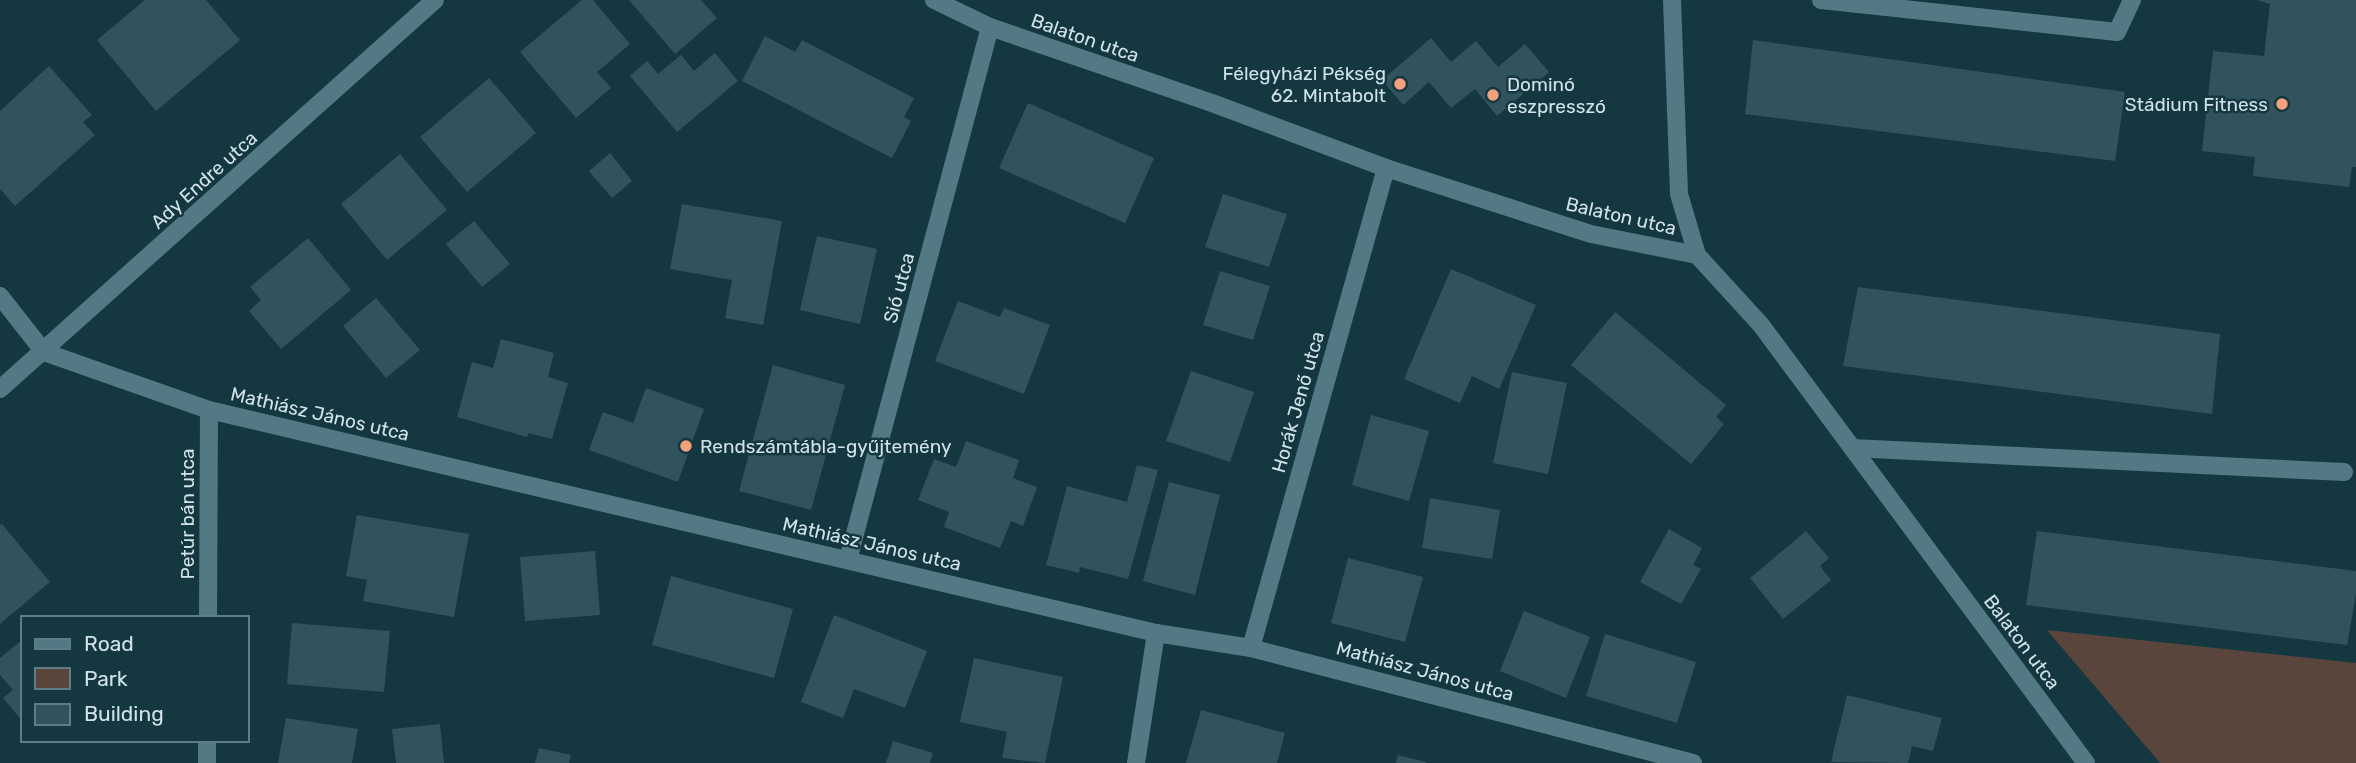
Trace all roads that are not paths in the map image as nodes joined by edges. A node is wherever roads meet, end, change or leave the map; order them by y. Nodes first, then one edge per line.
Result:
1 (435, 0) edge
2 (934, 0) edge
3 (1672, 0) edge
4 (1821, 0) edge
5 (2132, 0) edge
6 (990, 27) junction
7 (1386, 168) junction
8 (1697, 255) junction
9 (0, 296) edge
10 (44, 352) junction
11 (0, 389) edge
12 (209, 410) junction
13 (1852, 448) junction
14 (2344, 472) dead end
15 (848, 560) junction
16 (208, 616) edge
17 (1156, 633) junction
18 (1251, 648) junction
19 (207, 742) edge
20 (207, 763) edge
21 (1136, 763) edge
22 (1693, 763) edge
23 (2086, 763) edge

1 - 10 street, Ady Endre utca
2 - 6 street, Balaton utca
3 - 8 street
4 - 5 street
6 - 7 street, Balaton utca
6 - 15 street, Sió utca
7 - 8 street, Balaton utca
7 - 18 street, Horák Jenő utca
8 - 13 street, Balaton utca
9 - 10 street
10 - 11 street, Ady Endre utca
10 - 12 street, Mathiász János utca
12 - 15 street, Mathiász János utca
12 - 16 street, Petúr bán utca
13 - 14 street
13 - 23 street, Balaton utca
15 - 17 street, Mathiász János utca
17 - 18 street, Mathiász János utca
17 - 21 street
18 - 22 street, Mathiász János utca
19 - 20 street

